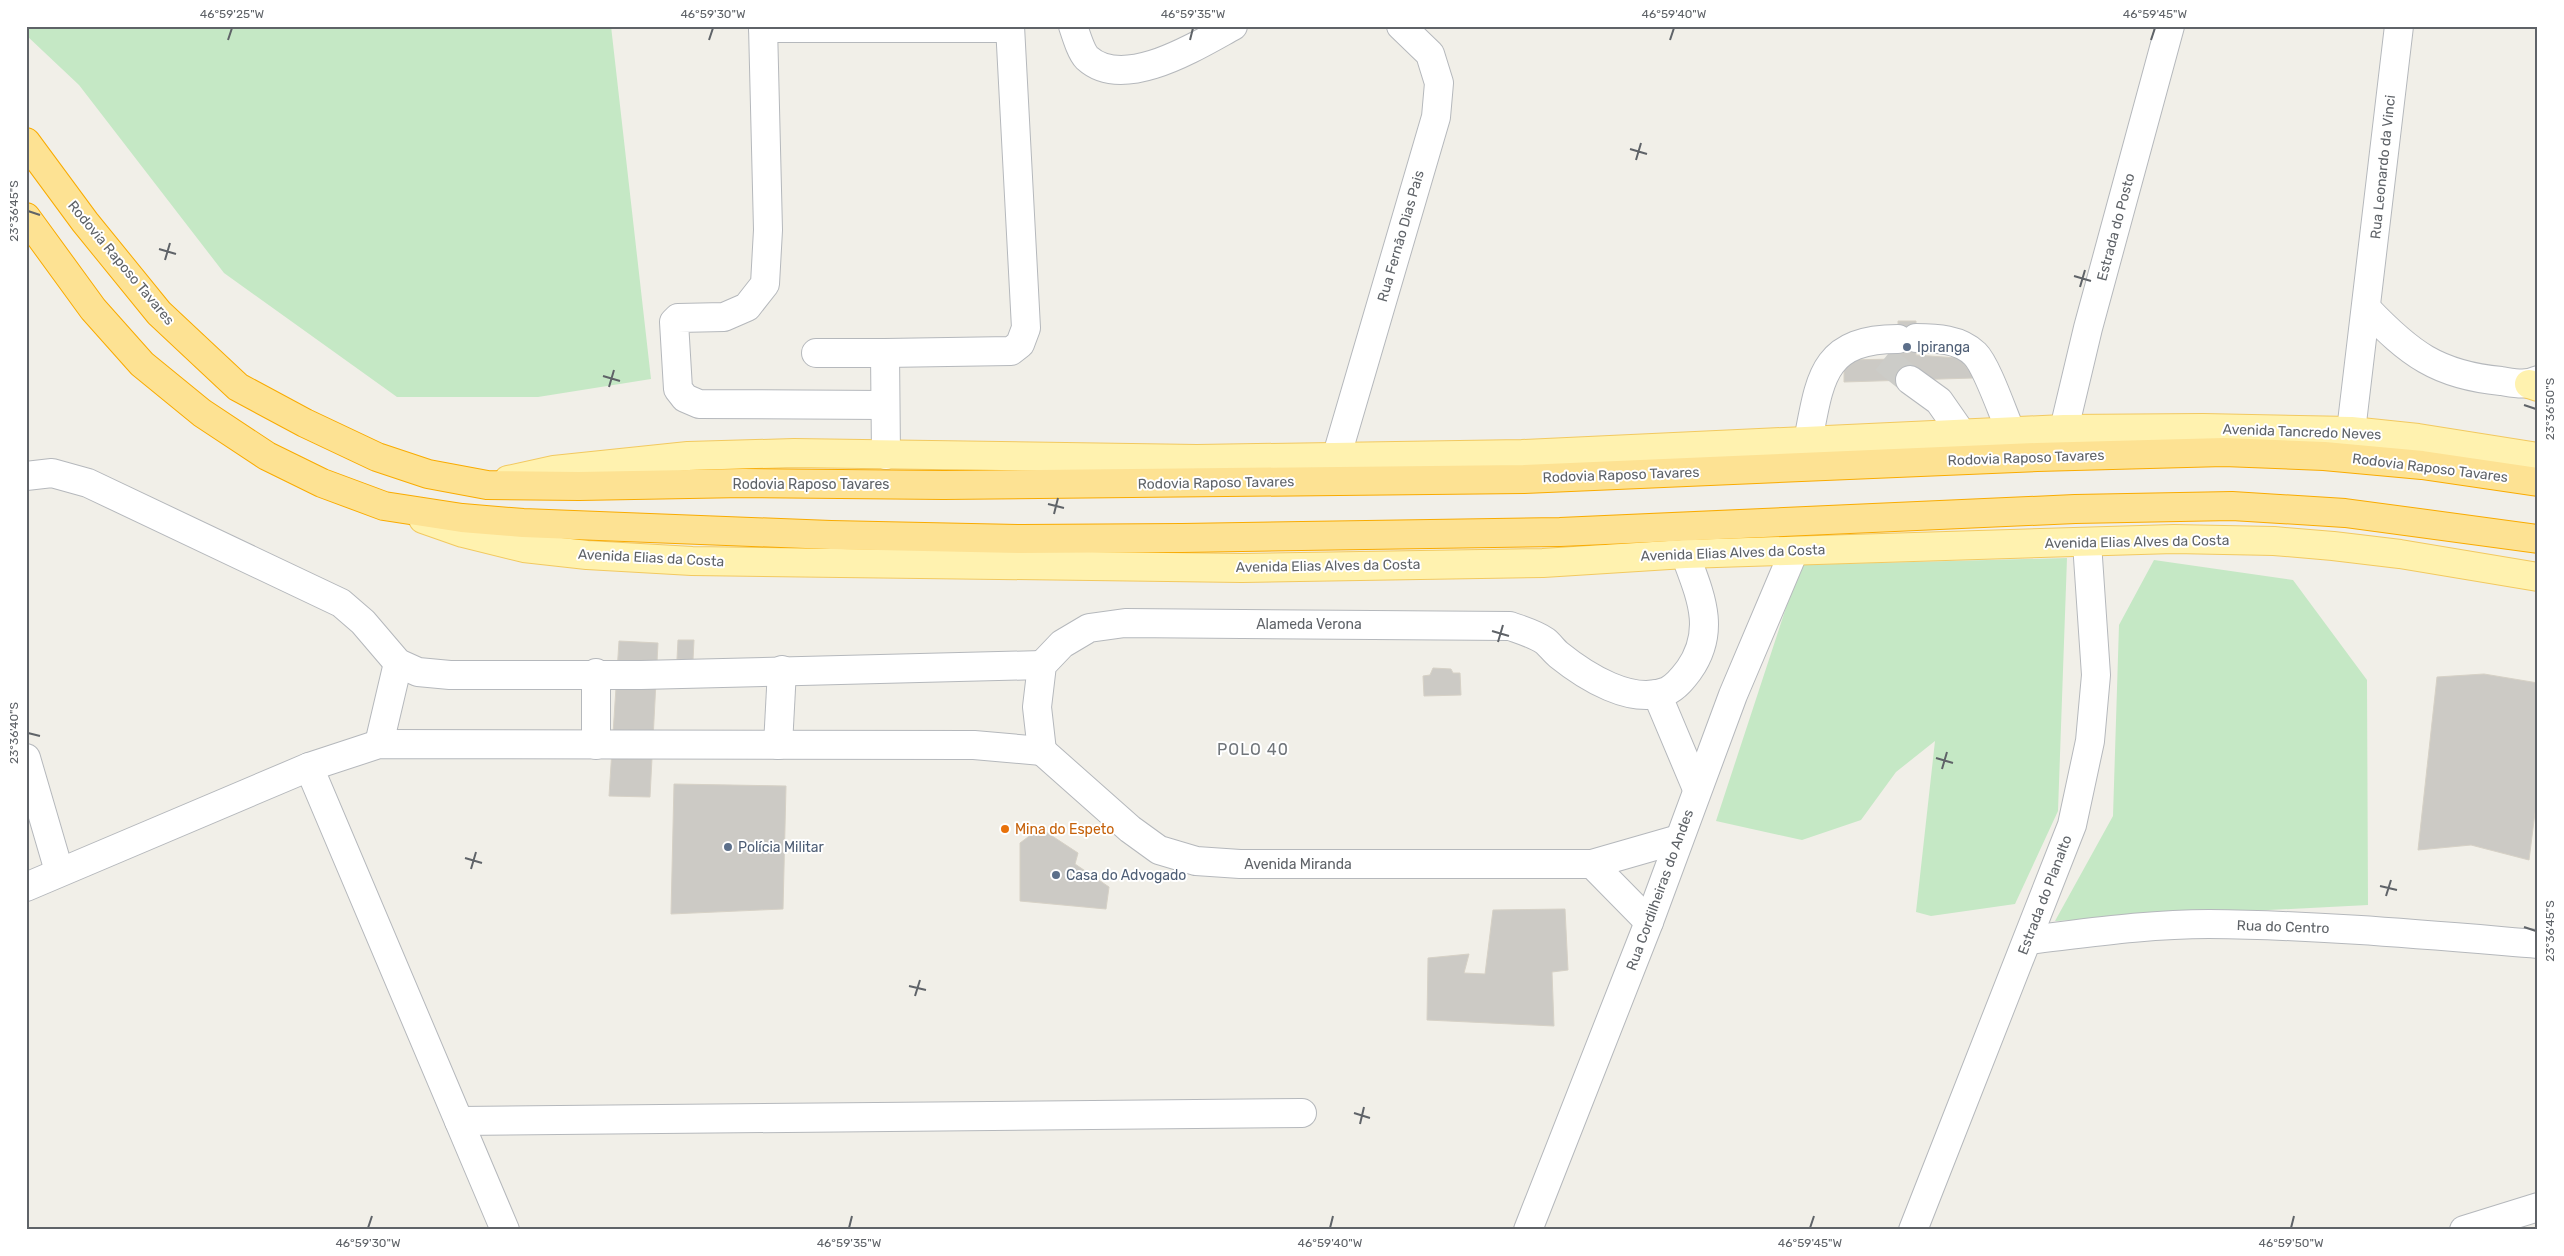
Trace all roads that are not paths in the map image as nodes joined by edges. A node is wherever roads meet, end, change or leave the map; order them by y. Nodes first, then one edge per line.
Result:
1 (1073, 26) edge
2 (1233, 26) edge
3 (1401, 26) edge
4 (2170, 26) edge
5 (2399, 26) edge
6 (763, 27) edge
7 (1010, 27) edge
8 (26, 142) edge
9 (26, 217) edge
10 (2367, 309) junction
11 (816, 353) dead end
12 (885, 353) junction
13 (1910, 380) tunnel mouth
14 (2535, 384) edge
15 (884, 405) junction
16 (2064, 429) junction
17 (2351, 431) junction
18 (2011, 432) junction
19 (1962, 434) junction
20 (1808, 441) junction
21 (886, 455) junction
22 (1337, 455) junction
23 (2538, 457) edge
24 (26, 476) edge
25 (2538, 482) edge
26 (487, 485) junction
27 (384, 506) junction
28 (2538, 539) edge
29 (2087, 543) junction
30 (1794, 551) junction
31 (1686, 554) junction
32 (925, 565) joint
33 (2538, 578) edge
34 (398, 663) junction
35 (1042, 665) junction
36 (782, 670) junction
37 (596, 673) junction
38 (1657, 694) junction
39 (380, 744) junction
40 (596, 745) junction
41 (778, 745) junction
42 (1042, 751) junction
43 (26, 758) edge
44 (309, 767) junction
45 (1697, 789) junction
46 (1679, 840) junction
47 (1592, 864) junction
48 (59, 871) junction
49 (26, 886) edge
50 (1649, 922) junction
51 (2028, 940) junction
52 (2538, 944) edge
53 (1302, 1113) dead end
54 (460, 1121) junction
55 (2538, 1207) edge
56 (505, 1230) edge
57 (1528, 1230) edge
58 (1913, 1230) edge
59 (2464, 1230) edge

1 - 2 street
3 - 22 street, Rua Fernão Dias Pais
4 - 16 street, Estrada do Posto
5 - 10 street, Rua Leonardo da Vinci
6 - 7 street
6 - 15 street
7 - 12 street
8 - 26 highway, Rodovia Raposo Tavares
9 - 27 highway
10 - 14 street
10 - 17 street, Rua Leonardo da Vinci
11 - 12 street
12 - 15 street
13 - 19 street
15 - 21 street
16 - 17 main road, Avenida Tancredo Neves
16 - 18 main road, Avenida Tancredo Neves
17 - 23 main road, Avenida Tancredo Neves
18 - 19 main road, Avenida Tancredo Neves
18 - 20 street
19 - 20 main road, Avenida Tancredo Neves
20 - 22 main road, Avenida Tancredo Neves
21 - 22 main road, Avenida Tancredo Neves
21 - 26 main road, Avenida Tancredo Neves
24 - 34 street
25 - 26 highway, Rodovia Raposo Tavares
27 - 28 highway
27 - 32 main road, Avenida Elias da Costa
29 - 30 main road, Avenida Elias Alves da Costa
29 - 33 main road, Avenida Elias Alves da Costa
29 - 51 street, Estrada do Planalto
30 - 31 main road, Avenida Elias Alves da Costa
30 - 45 street, Rua Cordilheiras do Andes
31 - 32 main road, Avenida Elias Alves da Costa
31 - 38 street
34 - 37 street
34 - 39 street
35 - 36 street
35 - 38 street, Alameda Verona
35 - 42 street
36 - 37 street
36 - 41 street
37 - 40 street
38 - 45 street
39 - 40 street
39 - 44 street
40 - 41 street
41 - 42 street
42 - 47 street, Avenida Miranda
43 - 48 street
44 - 48 street
44 - 54 street
45 - 46 street, Rua Cordilheiras do Andes
46 - 47 street, Avenida Miranda
46 - 50 street, Rua Cordilheiras do Andes
47 - 50 street
48 - 49 street
50 - 57 street, Rua Cordilheiras do Andes
51 - 52 street, Rua do Centro
51 - 58 street, Estrada do Planalto
53 - 54 street
54 - 56 street
55 - 59 street

